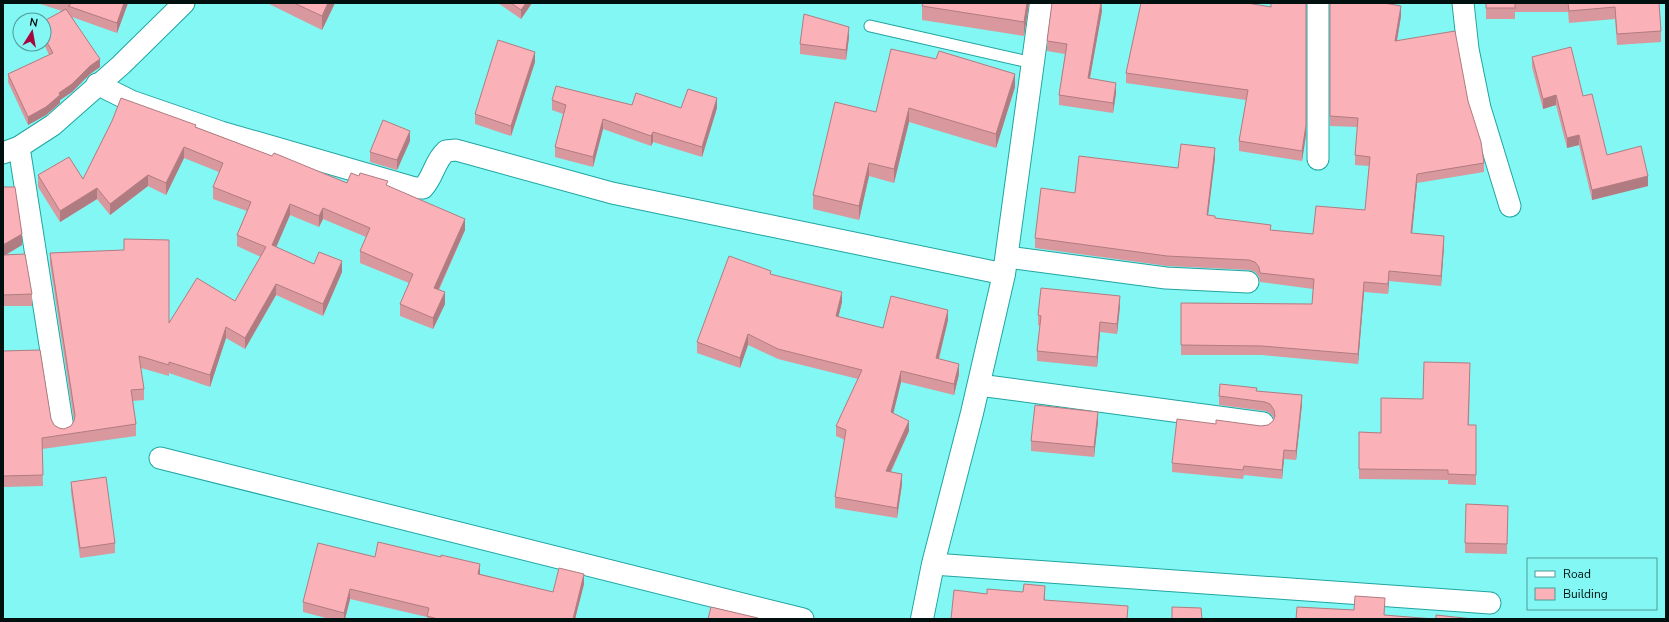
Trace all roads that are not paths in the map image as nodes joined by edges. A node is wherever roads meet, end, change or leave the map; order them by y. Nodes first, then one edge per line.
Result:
1 (184, 3) edge
2 (1041, 3) edge
3 (1463, 3) edge
4 (1313, 4) edge
5 (870, 26) dead end
6 (1033, 63) junction
7 (98, 84) junction
8 (11, 150) edge
9 (1318, 159) dead end
10 (1510, 206) dead end
11 (1006, 266) junction
12 (1248, 282) dead end
13 (979, 385) junction
14 (1263, 422) dead end
15 (63, 428) edge
16 (160, 458) dead end
17 (933, 564) junction
18 (1490, 603) dead end
19 (803, 619) edge
20 (922, 619) edge

1 - 7 street
2 - 6 main road
3 - 10 street
4 - 9 street
5 - 6 lane
6 - 11 main road
7 - 8 street
7 - 11 street
8 - 15 street
11 - 12 street
11 - 13 main road
13 - 14 street
13 - 17 main road
16 - 19 street
17 - 18 street
17 - 20 main road

